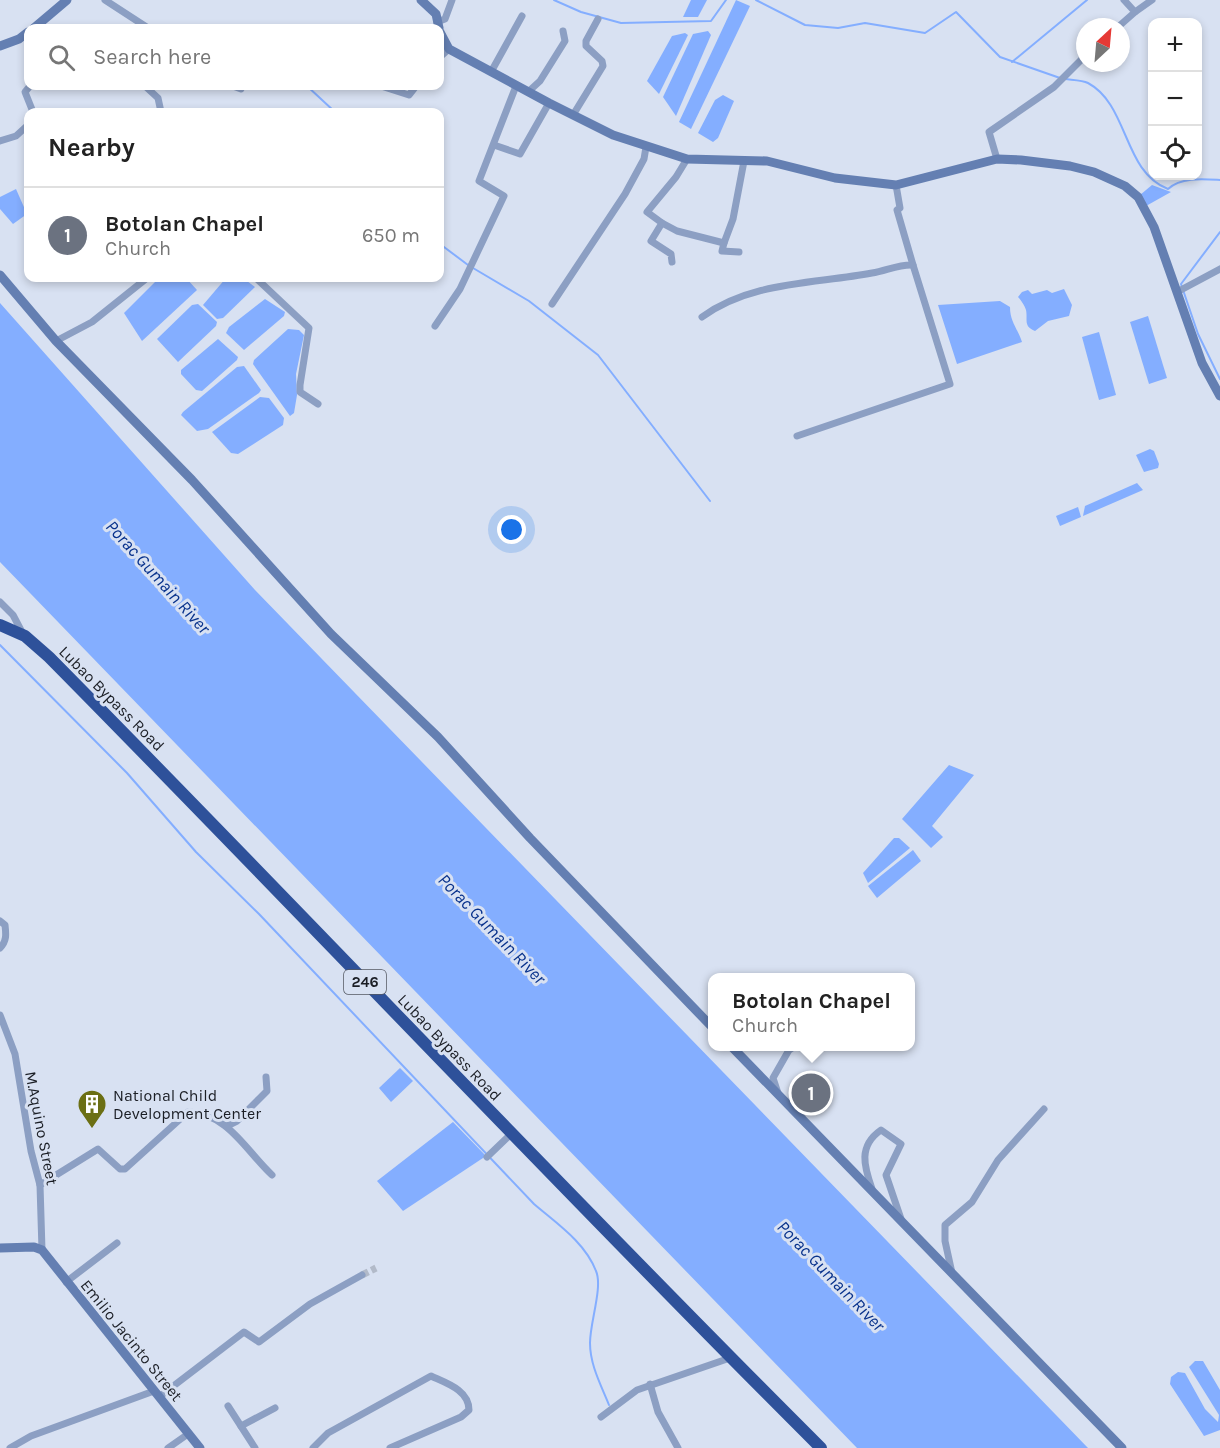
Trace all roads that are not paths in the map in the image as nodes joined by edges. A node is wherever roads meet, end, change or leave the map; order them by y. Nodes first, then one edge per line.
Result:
1 (67, 0) edge
2 (105, 0) edge
3 (421, 0) edge
4 (452, 0) edge
5 (1124, 0) edge
6 (1152, 0) edge
7 (1135, 12) junction
8 (522, 15) dead end
9 (1128, 18) edge
10 (598, 19) dead end
11 (39, 24) edge
12 (142, 24) edge
13 (437, 24) edge
14 (441, 24) edge
15 (563, 31) dead end
16 (24, 37) edge
17 (444, 39) edge
18 (0, 46) edge
19 (449, 49) junction
20 (444, 53) edge
21 (1076, 64) edge
22 (490, 72) junction
23 (516, 86) junction
24 (27, 90) edge
25 (149, 90) edge
26 (393, 90) edge
27 (413, 90) edge
28 (528, 92) junction
29 (549, 103) junction
30 (31, 108) edge
31 (160, 108) edge
32 (573, 115) junction
33 (24, 129) edge
34 (0, 141) edge
35 (494, 145) junction
36 (646, 147) junction
37 (687, 159) junction
38 (997, 159) junction
39 (744, 161) junction
40 (896, 185) junction
41 (662, 224) junction
42 (724, 243) junction
43 (739, 252) dead end
44 (672, 262) dead end
45 (913, 265) junction
46 (1220, 269) edge
47 (0, 275) edge
48 (142, 282) edge
49 (260, 282) edge
50 (1177, 292) junction
51 (552, 304) dead end
52 (702, 317) dead end
53 (435, 326) dead end
54 (56, 341) junction
55 (1220, 396) edge
56 (318, 404) dead end
57 (797, 436) dead end
58 (0, 602) edge
59 (0, 625) edge
60 (25, 636) junction
61 (0, 921) edge
62 (0, 948) edge
63 (0, 1015) edge
64 (708, 1023) edge
65 (735, 1051) edge
66 (788, 1051) edge
67 (266, 1077) dead end
68 (780, 1098) junction
69 (1044, 1109) dead end
70 (227, 1126) junction
71 (511, 1134) junction
72 (489, 1155) dead end
73 (272, 1175) dead end
74 (40, 1185) junction
75 (872, 1189) junction
76 (902, 1222) junction
77 (117, 1243) dead end
78 (0, 1248) edge
79 (42, 1250) junction
80 (952, 1273) junction
81 (362, 1275) tunnel mouth
82 (66, 1282) junction
83 (730, 1358) junction
84 (650, 1384) junction
85 (156, 1394) junction
86 (228, 1406) dead end
87 (275, 1408) dead end
88 (601, 1418) dead end
89 (241, 1426) junction
90 (189, 1434) junction
91 (10, 1448) edge
92 (168, 1448) edge
93 (200, 1448) edge
94 (255, 1448) edge
95 (313, 1448) edge
96 (390, 1448) edge
97 (678, 1448) edge
98 (821, 1448) edge
99 (1122, 1448) edge

1 - 11 street
2 - 12 street
3 - 13 street
4 - 14 street
5 - 7 street
6 - 7 street
7 - 9 street
8 - 22 street
10 - 32 street
15 - 28 street
16 - 18 street
17 - 19 street
19 - 20 street
19 - 22 street
21 - 38 street
22 - 23 street
23 - 28 street
23 - 35 street
24 - 30 street
25 - 31 street
26 - 27 street
28 - 29 street
29 - 32 street
29 - 35 street
32 - 36 street
33 - 34 street
35 - 53 street
36 - 37 street
36 - 51 street
37 - 39 street
37 - 41 street
38 - 40 street
38 - 50 street
39 - 40 street
39 - 42 street
40 - 45 street
41 - 42 street
41 - 44 street
42 - 43 street
45 - 52 street
45 - 57 street
46 - 50 street
47 - 54 street
48 - 54 street
49 - 56 street
50 - 55 street
54 - 64 street
58 - 60 street
59 - 60 highway, Lubao Bypass Road / 246
60 - 71 highway, Lubao Bypass Road / 246
61 - 62 street
63 - 74 street, M.Aquino Street
65 - 68 street
66 - 68 street
67 - 70 street
68 - 75 street
69 - 80 street
70 - 73 street
70 - 74 street
71 - 72 street
71 - 83 highway, Lubao Bypass Road / 246
74 - 79 street, M.Aquino Street
75 - 76 street
75 - 76 street
76 - 80 street
77 - 82 street
78 - 79 street
79 - 82 street, Emilio Jacinto Street
80 - 99 street
81 - 85 street
82 - 85 street, Emilio Jacinto Street
83 - 84 street
83 - 98 highway, Lubao Bypass Road
84 - 88 street
84 - 97 street
85 - 90 street, Emilio Jacinto Street
85 - 91 street
86 - 89 street
87 - 89 street
89 - 94 street
90 - 92 street
90 - 93 street, Emilio Jacinto Street
95 - 96 street

